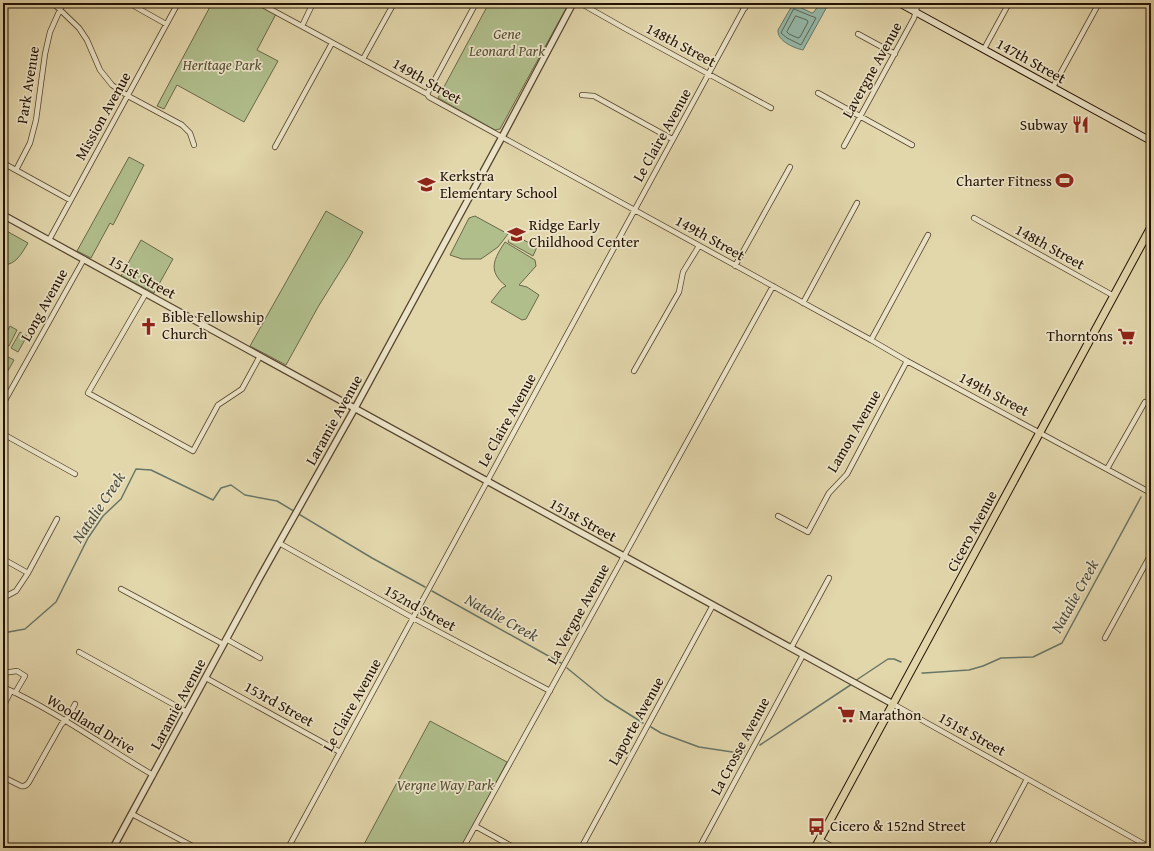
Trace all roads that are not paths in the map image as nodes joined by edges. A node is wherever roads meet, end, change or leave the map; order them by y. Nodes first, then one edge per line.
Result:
1 (53, 3) edge
2 (63, 3) edge
3 (178, 3) edge
4 (259, 3) edge
5 (313, 3) edge
6 (394, 3) edge
7 (476, 3) edge
8 (573, 3) edge
9 (580, 3) edge
10 (736, 3) edge
11 (899, 3) edge
12 (918, 3) edge
13 (1010, 3) edge
14 (1099, 3) edge
15 (746, 5) edge
16 (134, 6) dead end
17 (60, 9) junction
18 (916, 12) junction
19 (166, 24) junction
20 (302, 26) junction
21 (858, 34) dead end
22 (332, 43) junction
23 (984, 50) junction
24 (895, 54) junction
25 (363, 59) junction
26 (709, 73) junction
27 (1053, 87) junction
28 (818, 93) dead end
29 (427, 94) junction
30 (582, 95) dead end
31 (128, 96) junction
32 (771, 108) dead end
33 (860, 116) junction
34 (502, 137) junction
35 (672, 139) junction
36 (1151, 141) edge
37 (194, 145) dead end
38 (844, 146) dead end
39 (912, 146) dead end
40 (275, 147) dead end
41 (3, 163) edge
42 (790, 167) dead end
43 (16, 170) junction
44 (70, 200) junction
45 (857, 203) dead end
46 (634, 210) junction
47 (3, 214) edge
48 (974, 218) dead end
49 (1151, 227) edge
50 (928, 235) dead end
51 (49, 240) junction
52 (699, 246) junction
53 (84, 259) junction
54 (735, 266) junction
55 (772, 286) junction
56 (146, 293) junction
57 (1114, 296) junction
58 (803, 303) junction
59 (871, 340) junction
60 (260, 356) junction
61 (908, 361) junction
62 (634, 371) dead end
63 (1145, 402) dead end
64 (3, 404) edge
65 (355, 408) junction
66 (1040, 433) junction
67 (3, 434) edge
68 (1107, 469) junction
69 (75, 474) dead end
70 (488, 481) junction
71 (1151, 493) edge
72 (778, 516) dead end
73 (57, 519) dead end
74 (279, 543) junction
75 (1151, 554) edge
76 (623, 556) junction
77 (3, 559) edge
78 (28, 573) junction
79 (829, 578) dead end
80 (121, 589) dead end
81 (3, 598) edge
82 (713, 605) junction
83 (413, 618) junction
84 (1105, 638) dead end
85 (225, 642) junction
86 (791, 648) junction
87 (79, 652) dead end
88 (803, 655) junction
89 (260, 658) dead end
90 (3, 673) edge
91 (206, 678) junction
92 (3, 687) edge
93 (550, 691) junction
94 (13, 692) junction
95 (76, 704) dead end
96 (893, 704) junction
97 (3, 707) edge
98 (187, 712) junction
99 (66, 721) junction
100 (340, 752) junction
101 (153, 775) junction
102 (3, 777) edge
103 (1027, 779) junction
104 (132, 814) junction
105 (475, 826) junction
106 (820, 840) junction
107 (113, 848) edge
108 (196, 848) edge
109 (288, 848) edge
110 (463, 848) edge
111 (515, 848) edge
112 (581, 848) edge
113 (699, 848) edge
114 (815, 848) edge
115 (835, 848) edge
116 (990, 848) edge
117 (1151, 848) edge

1 - 17 street
2 - 17 street, Park Avenue
3 - 19 street, Mission Avenue
4 - 20 street, 149th Street
5 - 20 street
6 - 25 street
7 - 29 street
8 - 34 street, Laramie Avenue
9 - 26 street, 148th Street
10 - 15 street
11 - 18 main road, 147th Street
12 - 18 street, Lavergne Avenue
13 - 23 street
14 - 27 street
15 - 26 street, Le Claire Avenue
16 - 19 street
17 - 31 street
17 - 43 street, Park Avenue
18 - 23 main road, 147th Street
18 - 24 street, Lavergne Avenue
19 - 31 street, Mission Avenue
20 - 22 street, 149th Street
21 - 24 street
22 - 25 street, 149th Street
22 - 40 street
23 - 27 main road, 147th Street
24 - 33 street, Lavergne Avenue
25 - 29 street, 149th Street
26 - 32 street, 148th Street
26 - 35 street, Le Claire Avenue
27 - 36 main road, 147th Street
28 - 33 street
29 - 34 street, 149th Street
30 - 35 street
31 - 37 street
31 - 44 street, Mission Avenue
33 - 38 street, Lavergne Avenue
33 - 39 street
34 - 46 street, 149th Street
34 - 65 street, Laramie Avenue
35 - 46 street, Le Claire Avenue
41 - 43 street
42 - 54 street
43 - 44 street
44 - 51 street, Mission Avenue
45 - 58 street
46 - 52 street, 149th Street
46 - 70 street, Le Claire Avenue
47 - 51 street, 151st Street
48 - 57 street, 148th Street
49 - 57 main road, Cicero Avenue
50 - 59 street
51 - 53 street, 151st Street
52 - 54 street, 149th Street
52 - 62 street
53 - 56 street, 151st Street
53 - 64 street, Long Avenue
54 - 55 street, 149th Street
55 - 58 street, 149th Street
55 - 76 street, La Vergne Avenue
56 - 60 street, 151st Street
56 - 60 street
57 - 66 main road, Cicero Avenue
58 - 59 street, 149th Street
59 - 61 street, 149th Street
60 - 65 street, 151st Street
61 - 66 street, 149th Street
61 - 72 street, Lamon Avenue
63 - 68 street
65 - 70 street, 151st Street
65 - 74 street, Laramie Avenue
66 - 68 street, 149th Street
66 - 96 main road, Cicero Avenue
67 - 69 street
68 - 71 street, 149th Street
70 - 76 street, 151st Street
70 - 83 street, Le Claire Avenue
73 - 78 street
74 - 83 street, 152nd Street
74 - 85 street, Laramie Avenue
75 - 84 street
76 - 82 street, 151st Street
76 - 93 street, La Vergne Avenue
77 - 78 street
78 - 81 street
79 - 86 street
80 - 85 street
82 - 86 street, 151st Street
82 - 112 street, Laporte Avenue
83 - 93 street, 152nd Street
83 - 100 street, Le Claire Avenue
85 - 89 street
85 - 91 street, Laramie Avenue
86 - 88 street, 151st Street
87 - 98 street
88 - 96 street, 151st Street
88 - 113 street, La Crosse Avenue
90 - 94 street
91 - 98 street, Laramie Avenue
91 - 100 street, 153rd Street
92 - 94 street, Woodland Drive
93 - 105 street, La Vergne Avenue
94 - 97 street
94 - 99 street, Woodland Drive
95 - 99 street
96 - 103 street, 151st Street
96 - 106 main road, Cicero Avenue
98 - 101 street, Laramie Avenue
99 - 101 street, Woodland Drive
99 - 102 street
100 - 109 street, Le Claire Avenue
101 - 104 street, Laramie Avenue
103 - 116 street
103 - 117 street, 151st Street
104 - 107 street, Laramie Avenue
104 - 108 street
105 - 110 street, La Vergne Avenue
105 - 111 street
106 - 114 main road, Cicero Avenue
106 - 115 street

